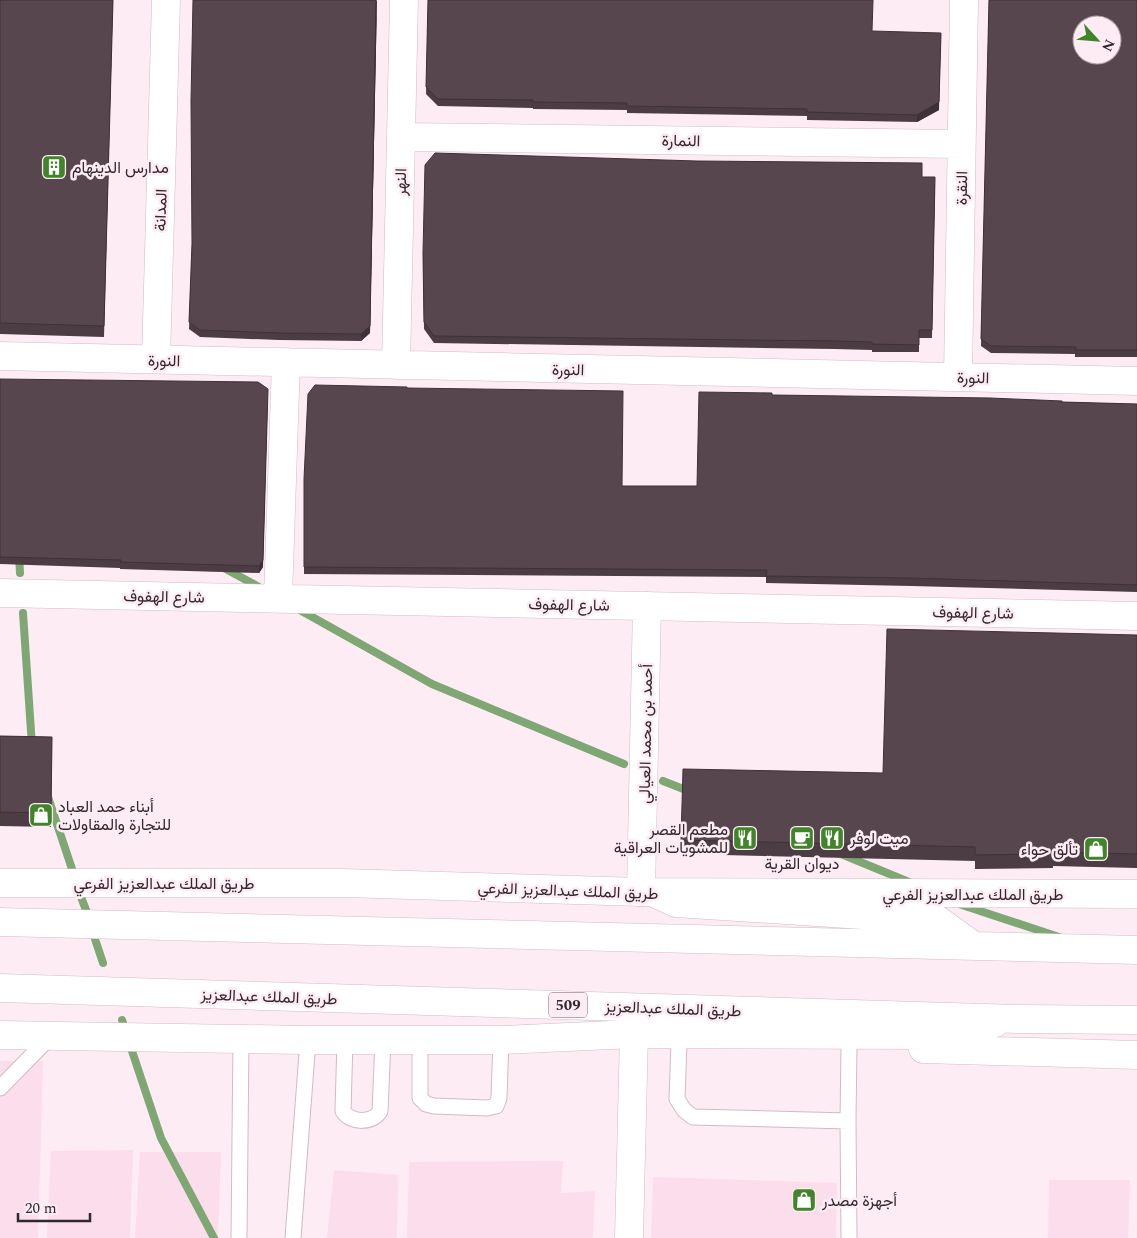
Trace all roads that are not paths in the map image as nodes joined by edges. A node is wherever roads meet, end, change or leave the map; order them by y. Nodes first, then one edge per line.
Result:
1 (166, 0) edge
2 (404, 0) edge
3 (964, 0) edge
4 (401, 137) junction
5 (962, 144) junction
6 (0, 356) edge
7 (156, 359) junction
8 (286, 362) junction
9 (396, 365) junction
10 (958, 377) junction
11 (1137, 381) edge
12 (0, 593) edge
13 (278, 598) junction
14 (647, 606) junction
15 (1137, 616) edge
16 (0, 883) edge
17 (647, 892) junction
18 (1137, 894) edge
19 (0, 922) edge
20 (974, 946) junction
21 (1137, 950) edge
22 (0, 988) edge
23 (1018, 1019) junction
24 (1137, 1020) edge
25 (634, 1034) junction
26 (0, 1035) edge
27 (51, 1036) junction
28 (241, 1039) junction
29 (308, 1040) junction
30 (345, 1040) junction
31 (383, 1040) junction
32 (420, 1040) junction
33 (501, 1040) junction
34 (679, 1042) junction
35 (849, 1047) junction
36 (1137, 1054) edge
37 (0, 1088) edge
38 (848, 1121) junction
39 (239, 1238) edge
40 (293, 1238) edge
41 (630, 1238) edge
42 (849, 1238) edge

1 - 7 street, المدانة
2 - 4 street, النهر
3 - 5 street, النقرة
4 - 5 street, النمارة
4 - 9 street, النهر
5 - 10 street, النقرة
6 - 7 street, النورة
7 - 8 street, النورة
8 - 9 street, النورة
8 - 13 street
9 - 10 street, النورة
10 - 11 street, النورة
12 - 13 street, شارع الهفوف
13 - 14 street, شارع الهفوف
14 - 15 street, شارع الهفوف
14 - 17 street, أحمد بن محمد العيالي
16 - 17 street, طريق الملك عبدالعزيز الفرعي
17 - 18 street, طريق الملك عبدالعزيز الفرعي
17 - 20 street
19 - 20 street
20 - 21 street
22 - 23 street, طريق الملك عبدالعزيز / 509
23 - 24 street, طريق الملك عبدالعزيز / 509
23 - 25 street
25 - 33 street
25 - 34 street
25 - 41 street
26 - 27 street
27 - 28 street
27 - 37 lane
28 - 29 street
28 - 39 lane
29 - 30 street
29 - 40 lane
30 - 31 street
30 - 31 lane
31 - 32 street
32 - 33 street
32 - 33 lane
34 - 35 street
34 - 38 lane
35 - 36 street
35 - 38 lane
38 - 42 lane

